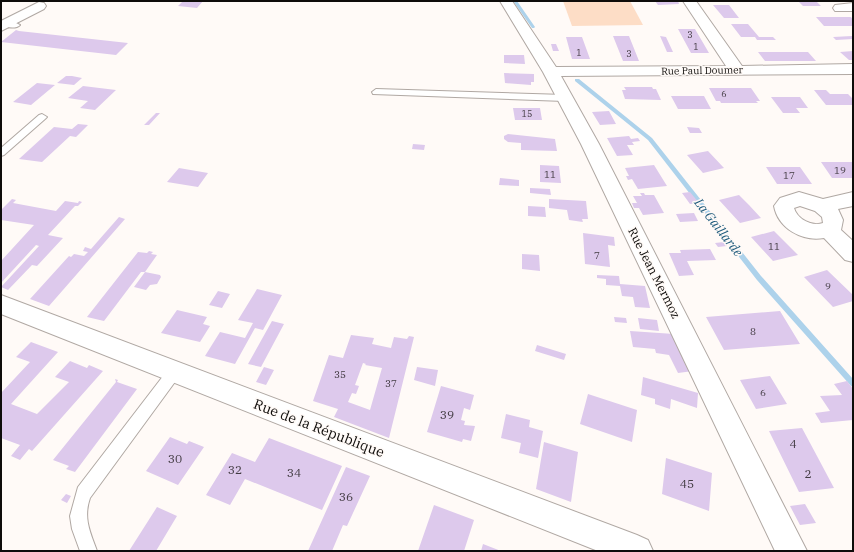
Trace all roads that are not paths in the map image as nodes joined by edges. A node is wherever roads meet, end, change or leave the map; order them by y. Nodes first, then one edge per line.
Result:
1 (506, 1) edge
2 (689, 1) edge
3 (39, 6) dead end
4 (7, 24) edge
5 (853, 69) edge
6 (737, 70) junction
7 (551, 72) junction
8 (376, 92) dead end
9 (565, 98) junction
10 (42, 117) dead end
11 (1, 152) edge
12 (853, 199) edge
13 (822, 206) junction
14 (829, 230) junction
15 (853, 254) edge
16 (1, 304) edge
17 (175, 371) junction
18 (89, 551) edge
19 (637, 551) edge
20 (791, 551) edge

1 - 7 street, Rue Jean Mermoz
2 - 6 street
3 - 4 street
5 - 6 street, Rue Paul Doumer
6 - 7 street, Rue Paul Doumer
7 - 9 street, Rue Jean Mermoz
8 - 9 lane
9 - 20 street, Rue Jean Mermoz
10 - 11 lane
12 - 13 street
13 - 14 street
13 - 14 street
14 - 15 street
16 - 17 street, Rue de la République
17 - 18 lane
17 - 19 street, Rue de la République

